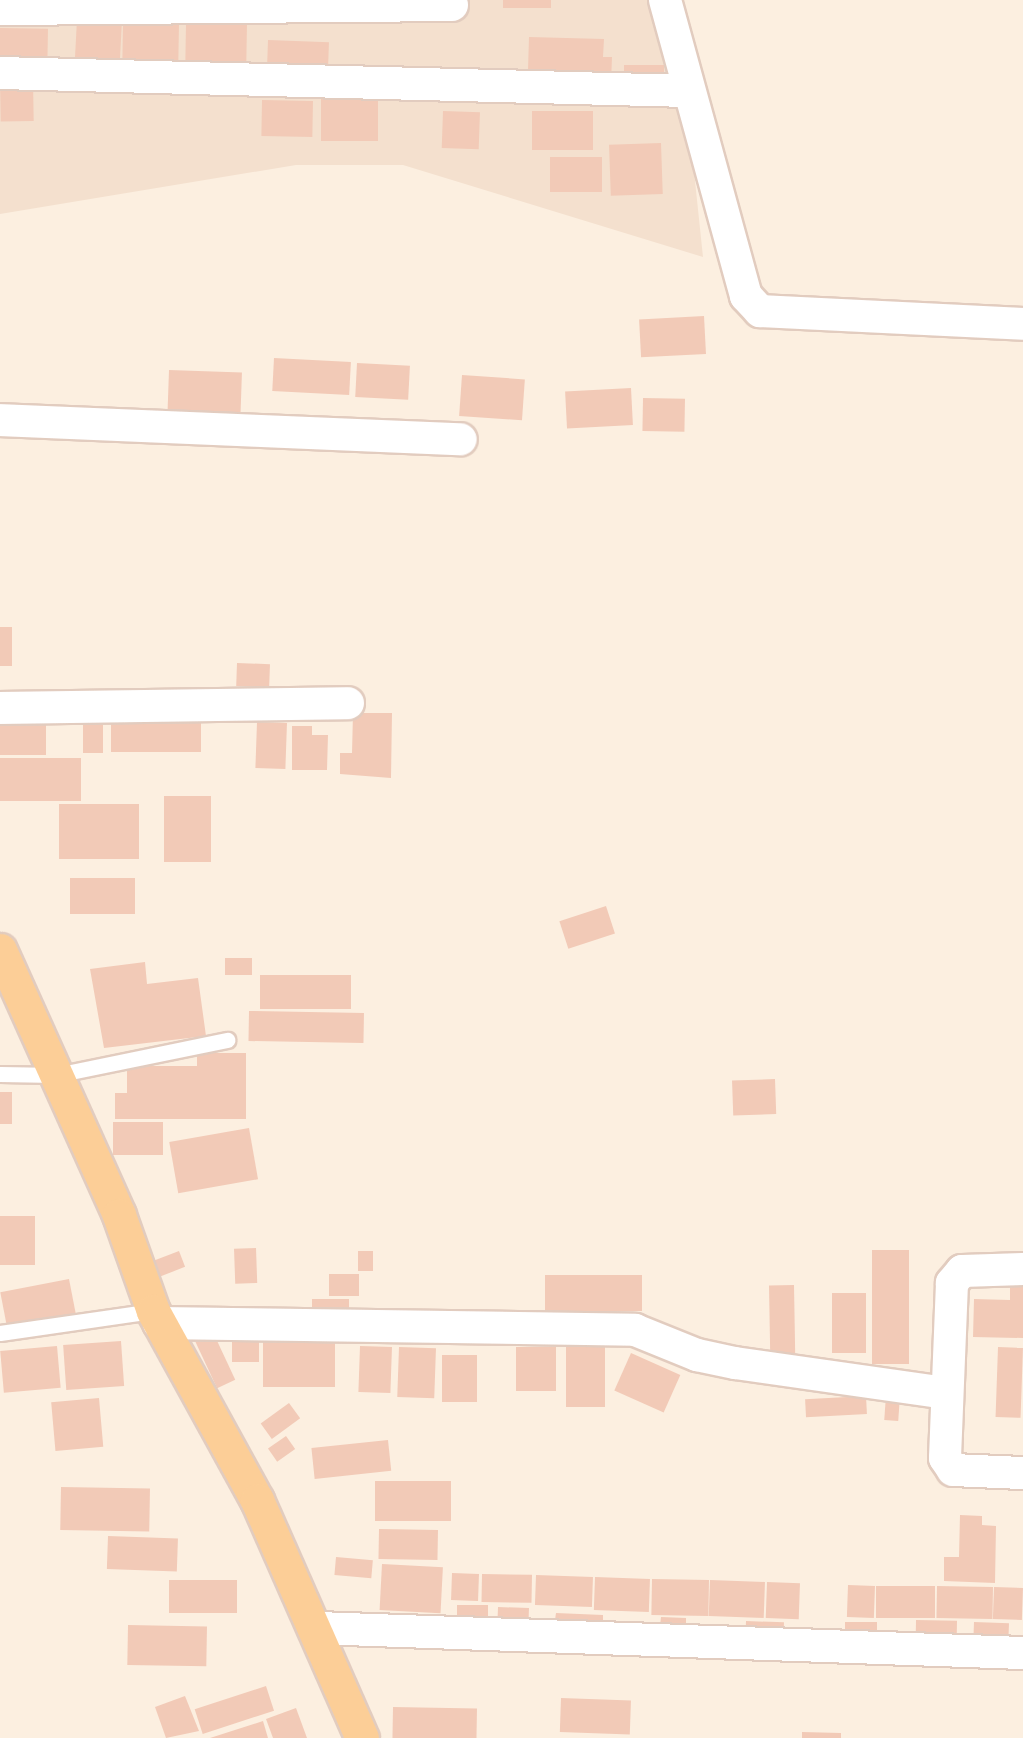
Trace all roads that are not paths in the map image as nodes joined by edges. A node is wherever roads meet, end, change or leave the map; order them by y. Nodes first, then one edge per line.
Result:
1 (665, 0) edge
2 (453, 5) dead end
3 (0, 9) edge
4 (0, 73) edge
5 (689, 91) junction
6 (1023, 324) edge
7 (0, 420) edge
8 (461, 440) dead end
9 (348, 704) dead end
10 (0, 708) edge
11 (0, 950) edge
12 (227, 1040) dead end
13 (0, 1074) edge
14 (56, 1075) junction
15 (1023, 1269) edge
16 (156, 1317) junction
17 (0, 1333) edge
18 (946, 1393) junction
19 (1023, 1473) edge
20 (317, 1628) junction
21 (1023, 1653) edge
22 (362, 1738) edge

1 - 5 street
2 - 3 street
4 - 5 street
5 - 6 street
7 - 8 street
9 - 10 street
11 - 14 main road
12 - 14 lane
13 - 14 lane
14 - 16 main road
15 - 18 street
16 - 17 lane
16 - 18 street
16 - 20 main road
18 - 19 street
20 - 21 street
20 - 22 main road

